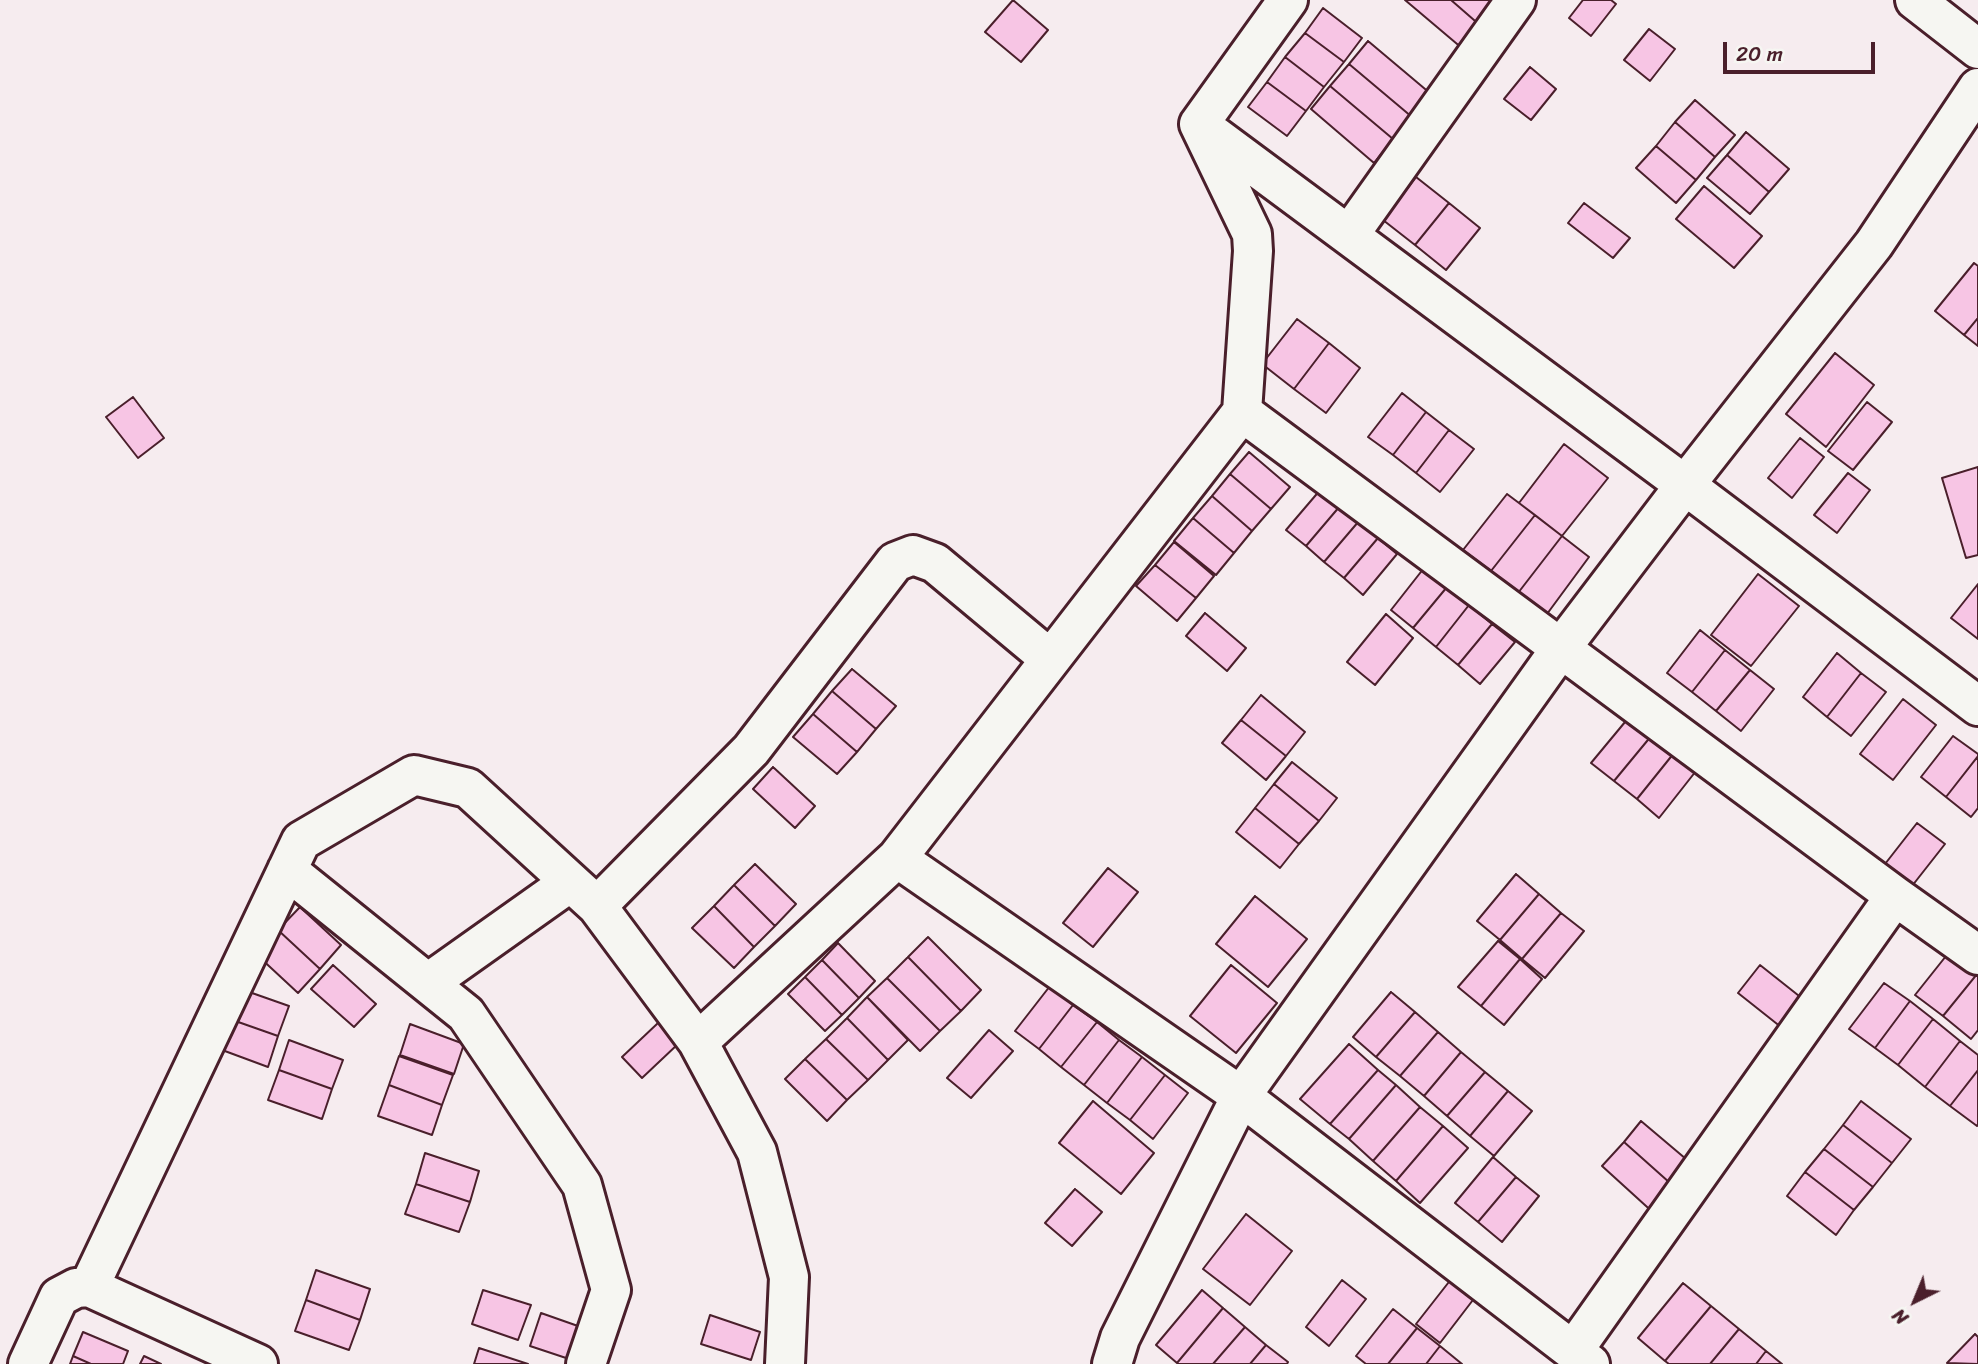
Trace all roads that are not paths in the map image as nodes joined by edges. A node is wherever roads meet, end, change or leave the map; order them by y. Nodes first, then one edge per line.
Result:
1 (1288, 0) edge
2 (1516, 0) edge
3 (1914, 0) edge
4 (1978, 49) edge
5 (1978, 88) edge
6 (1199, 124) junction
7 (1349, 235) junction
8 (1242, 412) junction
9 (1685, 485) junction
10 (1561, 648) junction
11 (1050, 659) junction
12 (1978, 706) edge
13 (897, 858) junction
14 (287, 870) junction
15 (583, 894) junction
16 (1895, 895) junction
17 (1978, 955) edge
18 (428, 983) junction
19 (698, 1042) junction
20 (1241, 1096) junction
21 (89, 1287) junction
22 (1582, 1358) edge
23 (29, 1364) edge
24 (258, 1364) edge
25 (586, 1364) edge
26 (785, 1364) edge
27 (1112, 1364) edge

1 - 6 street
2 - 7 street
3 - 4 street
5 - 9 street
6 - 7 street
6 - 8 street
7 - 9 street
8 - 10 street
8 - 11 street
9 - 10 street
9 - 12 street
10 - 16 street
10 - 20 street
11 - 13 street
11 - 15 street
13 - 19 street
13 - 20 street
14 - 15 street
14 - 18 street
14 - 21 street
15 - 18 street
15 - 19 street
16 - 17 street
16 - 22 street
18 - 25 street
19 - 26 street
20 - 22 street
20 - 27 street
21 - 23 street
21 - 24 street

